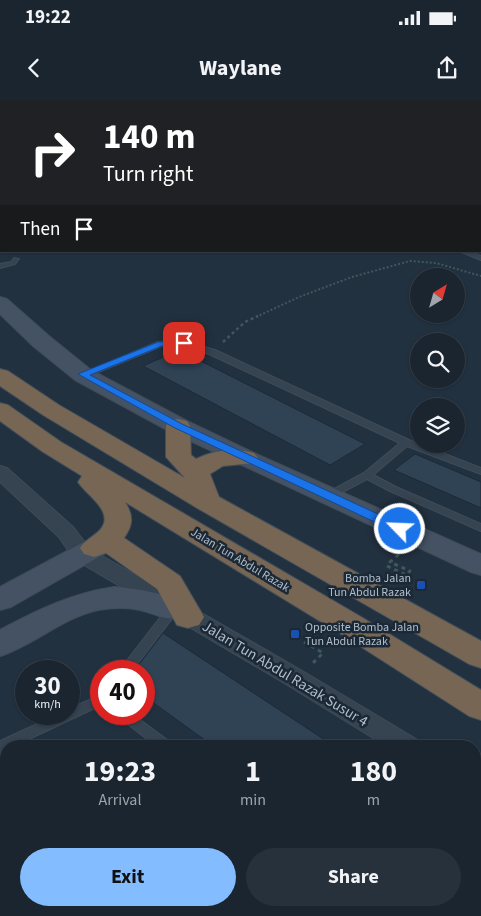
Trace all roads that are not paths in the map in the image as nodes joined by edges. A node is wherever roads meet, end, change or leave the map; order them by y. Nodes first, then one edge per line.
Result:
1 (0, 216) edge
2 (0, 220) edge
3 (465, 252) edge
4 (481, 258) edge
5 (16, 259) dead end
6 (0, 266) edge
7 (0, 303) edge
8 (83, 374) junction
9 (0, 376) edge
10 (0, 410) edge
11 (178, 426) junction
12 (406, 442) junction
13 (52, 447) junction
14 (245, 458) junction
15 (481, 471) edge
16 (0, 472) edge
17 (196, 473) junction
18 (367, 476) junction
19 (327, 496) junction
20 (207, 502) junction
21 (481, 528) edge
22 (87, 544) junction
23 (481, 565) edge
24 (0, 600) edge
25 (181, 613) junction
26 (0, 644) edge
27 (481, 656) edge
28 (136, 660) edge
29 (90, 705) edge
30 (481, 707) edge
31 (137, 725) edge
32 (15, 740) edge
33 (157, 740) edge
34 (396, 740) edge

1 - 2 lane
3 - 4 lane
5 - 6 lane
7 - 8 street
8 - 11 street
8 - 12 lane
9 - 20 highway
10 - 13 highway, Jalan Tun Abdul Razak
11 - 14 street
11 - 17 highway
12 - 15 lane
12 - 18 lane
13 - 22 highway
13 - 30 highway, Jalan Tun Abdul Razak
14 - 17 highway
14 - 19 street
16 - 22 street
17 - 20 highway
18 - 19 lane
18 - 21 lane
19 - 23 street
20 - 27 highway
22 - 24 street
22 - 25 highway
25 - 26 street
25 - 28 lane
25 - 34 street, Jalan Tun Abdul Razak Susur 4
29 - 32 lane
31 - 33 lane

